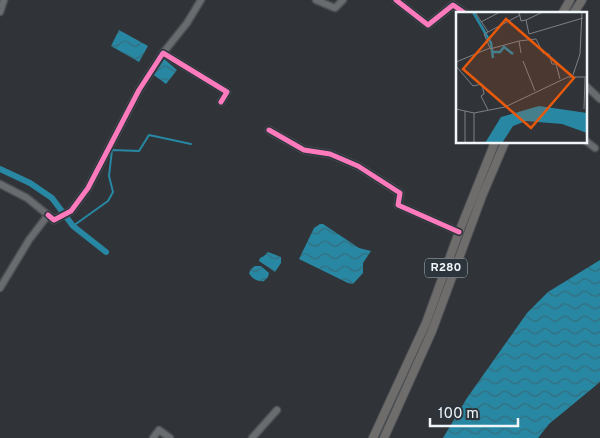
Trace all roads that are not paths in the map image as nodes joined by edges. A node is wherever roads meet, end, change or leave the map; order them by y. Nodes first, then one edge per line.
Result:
1 (4, 0) edge
2 (201, 0) edge
3 (316, 0) edge
4 (343, 0) edge
5 (396, 0) edge
6 (570, 0) edge
7 (582, 0) edge
8 (0, 12) edge
9 (463, 12) edge
10 (563, 12) edge
11 (574, 12) edge
12 (163, 53) junction
13 (588, 88) edge
14 (600, 99) edge
15 (221, 102) dead end
16 (269, 130) dead end
17 (588, 143) edge
18 (494, 144) edge
19 (504, 144) edge
20 (595, 148) dead end
21 (0, 184) edge
22 (48, 215) junction
23 (459, 232) junction
24 (0, 288) edge
25 (277, 410) dead end
26 (154, 438) edge
27 (170, 438) edge
28 (252, 438) edge
29 (373, 438) edge
30 (384, 438) edge

1 - 8 street
2 - 12 street
3 - 4 street
5 - 9 street
6 - 10 main road
7 - 11 main road
12 - 15 street
12 - 22 street
13 - 14 street
16 - 23 street
17 - 20 street
18 - 23 main road, R280
19 - 30 main road, R280
21 - 22 street
22 - 24 street
23 - 29 main road, R280
25 - 28 street
26 - 27 street

